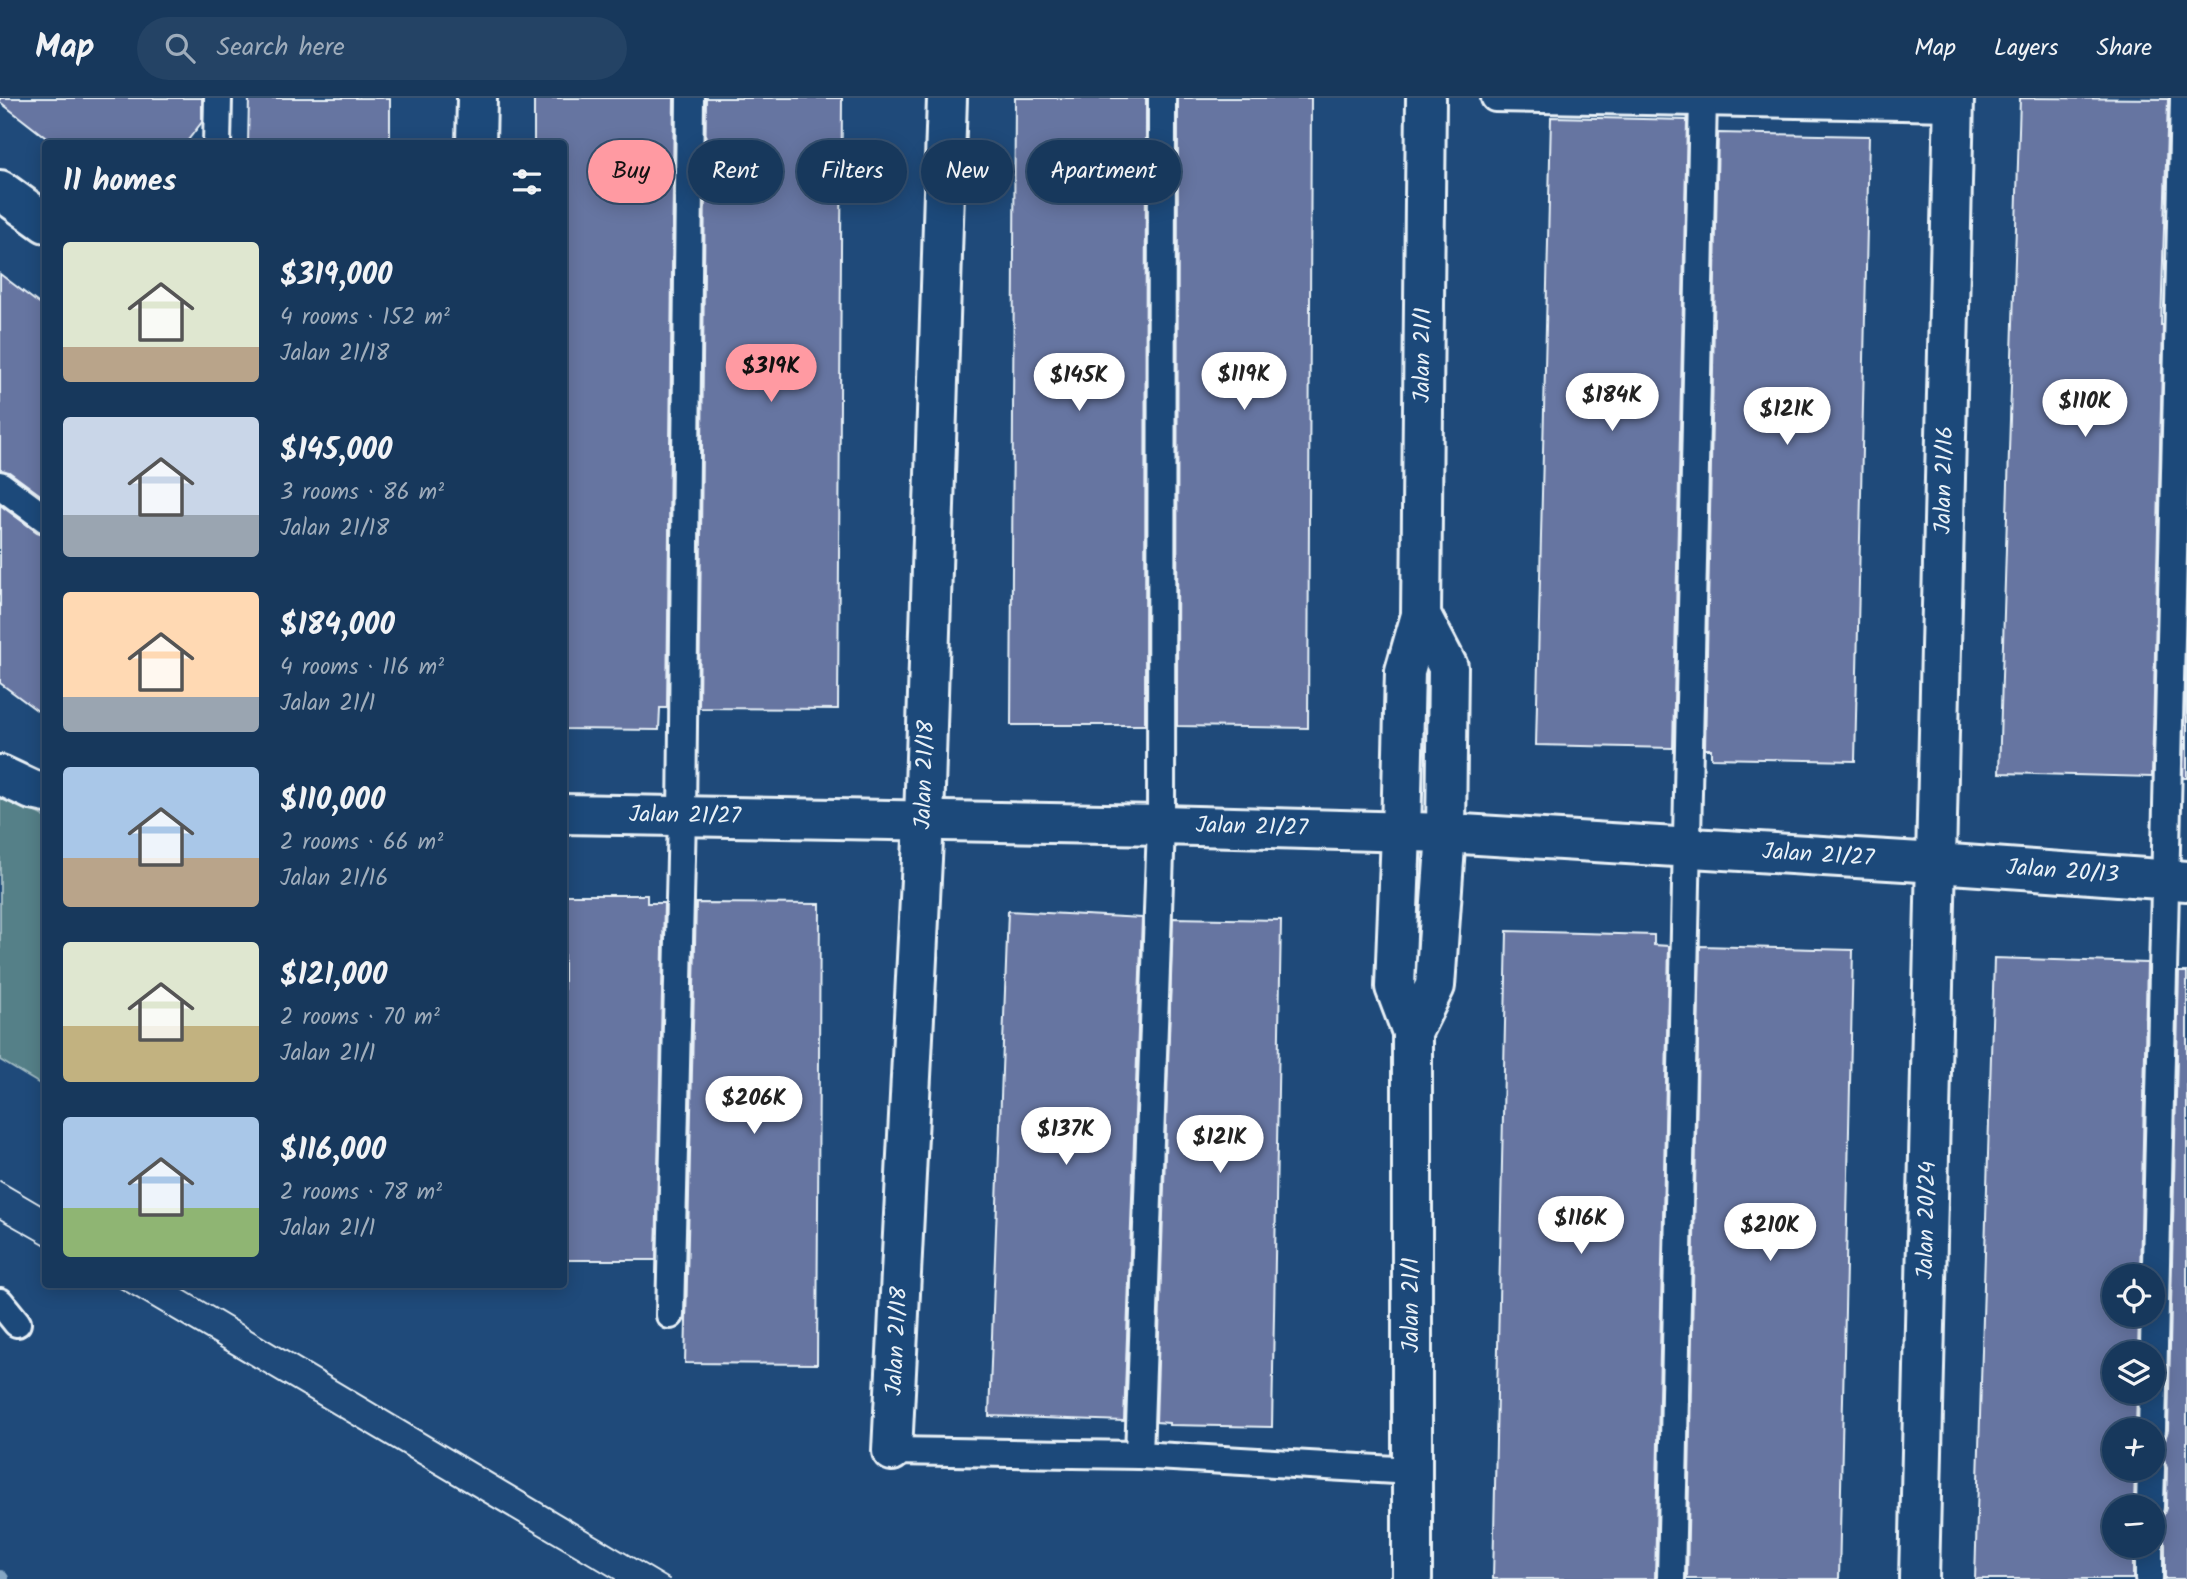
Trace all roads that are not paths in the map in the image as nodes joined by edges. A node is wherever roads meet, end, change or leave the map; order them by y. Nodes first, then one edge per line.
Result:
1 (218, 98) edge
2 (477, 98) edge
3 (690, 98) edge
4 (947, 98) edge
5 (1162, 98) edge
6 (1426, 98) edge
7 (1495, 98) edge
8 (2184, 98) edge
9 (1703, 100) edge
10 (1954, 102) edge
11 (218, 140) edge
12 (476, 140) edge
13 (0, 190) edge
14 (42, 220) edge
15 (0, 485) edge
16 (42, 516) edge
17 (1420, 615) junction
18 (0, 775) edge
19 (42, 792) edge
20 (567, 814) edge
21 (682, 816) junction
22 (924, 820) junction
23 (1161, 825) junction
24 (1401, 833) junction
25 (1446, 833) junction
26 (1687, 848) junction
27 (1937, 863) junction
28 (2176, 880) edge
29 (1412, 1032) junction
30 (0, 1302) edge
31 (670, 1315) dead end
32 (17, 1323) dead end
33 (2153, 1418) edge
34 (892, 1451) joint
35 (1139, 1455) junction
36 (1412, 1471) junction
37 (2150, 1558) edge
38 (1412, 1579) edge
39 (1671, 1579) edge
40 (1919, 1579) edge
41 (2149, 1579) edge

1 - 11 lane
2 - 12 street
3 - 21 lane
4 - 22 street, Jalan 21/18
5 - 23 lane
6 - 17 street, Jalan 21/1
7 - 9 lane
8 - 28 lane
9 - 10 lane
9 - 26 lane
10 - 27 street, Jalan 21/16
13 - 14 street
15 - 16 lane
17 - 24 street, Jalan 21/1
17 - 25 street, Jalan 21/1
18 - 19 street
20 - 21 street, Jalan 21/27
21 - 22 street, Jalan 21/27
21 - 31 lane
22 - 23 street, Jalan 21/27
22 - 34 street, Jalan 21/18
23 - 24 street, Jalan 21/27
23 - 35 lane
24 - 25 street, Jalan 21/27
24 - 29 street, Jalan 21/1
25 - 26 street, Jalan 21/27
25 - 29 street, Jalan 21/1
26 - 27 street, Jalan 21/27
26 - 39 lane
27 - 28 street, Jalan 20/13
27 - 40 street, Jalan 20/24
28 - 33 lane
29 - 36 street, Jalan 21/1
30 - 32 lane
34 - 35 lane
35 - 36 lane
36 - 38 street, Jalan 21/1
37 - 41 lane

